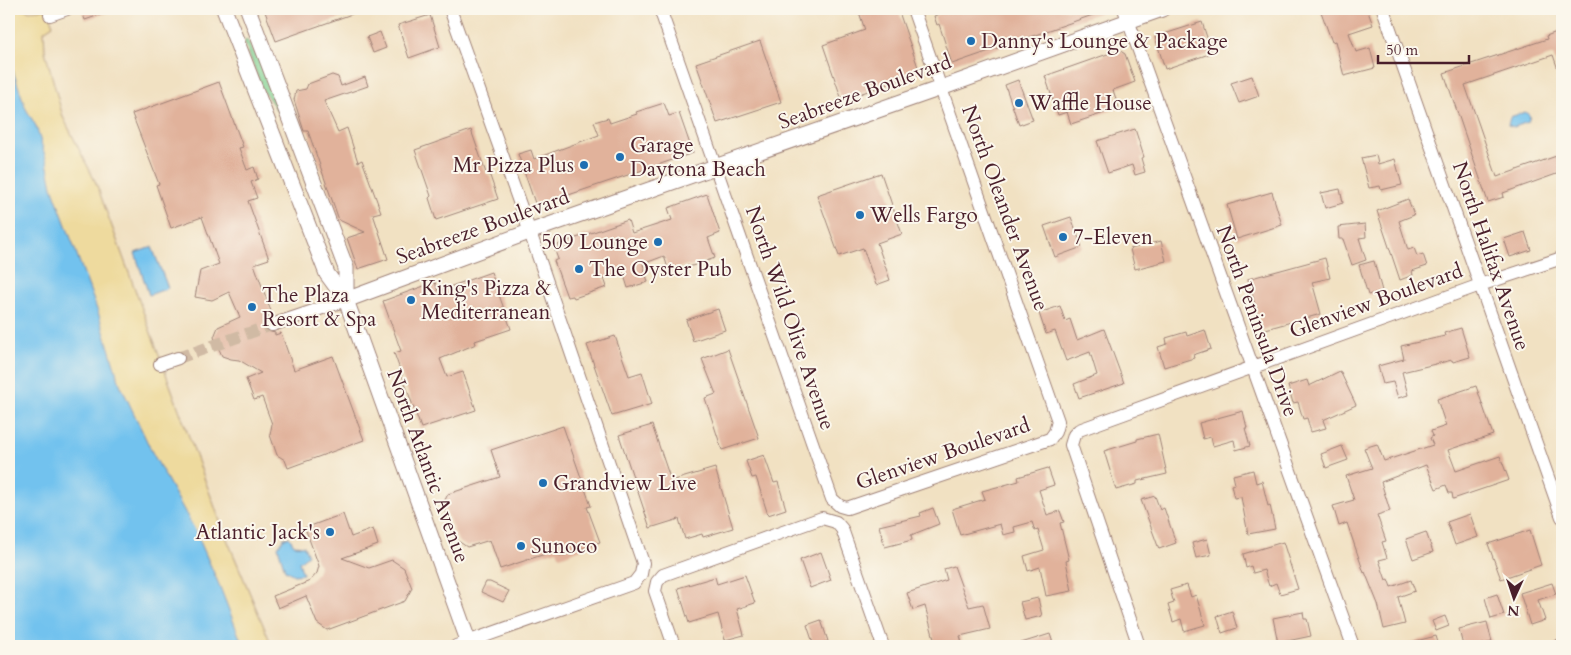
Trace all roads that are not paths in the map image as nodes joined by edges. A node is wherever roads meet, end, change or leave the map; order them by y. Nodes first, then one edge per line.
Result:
1 (67, 9) edge
2 (224, 9) edge
3 (248, 9) edge
4 (450, 9) edge
5 (660, 9) edge
6 (913, 9) edge
7 (1162, 9) edge
8 (1383, 9) edge
9 (50, 15) dead end
10 (1126, 15) edge
11 (941, 88) junction
12 (715, 168) junction
13 (529, 232) junction
14 (1562, 258) edge
15 (1480, 285) junction
16 (346, 300) junction
17 (272, 325) tunnel mouth
18 (178, 358) tunnel mouth
19 (160, 364) dead end
20 (1252, 367) junction
21 (1058, 421) joint
22 (832, 500) joint
23 (1562, 517) edge
24 (465, 645) edge
25 (1562, 645) edge
26 (674, 646) edge
27 (883, 646) edge
28 (1139, 646) edge
29 (1353, 646) edge
30 (1558, 646) edge

1 - 9 street
2 - 16 main road, North Atlantic Avenue
3 - 16 main road, North Atlantic Avenue
4 - 13 street
5 - 12 street, North Wild Olive Avenue
6 - 11 street, North Oleander Avenue
7 - 10 main road, Seabreeze Boulevard
8 - 15 street, North Halifax Avenue
10 - 11 main road, Seabreeze Boulevard
10 - 20 street, North Peninsula Drive
11 - 12 main road, Seabreeze Boulevard
11 - 21 street, North Oleander Avenue
12 - 13 main road, Seabreeze Boulevard
12 - 22 street, North Wild Olive Avenue
13 - 16 main road, Seabreeze Boulevard
13 - 24 street
14 - 15 street, Glenview Boulevard
15 - 20 street, Glenview Boulevard
15 - 23 street, North Halifax Avenue
16 - 17 street, Seabreeze Boulevard
16 - 24 main road, North Atlantic Avenue
18 - 19 street
20 - 28 street, Glenview Boulevard
20 - 29 street, North Peninsula Drive
21 - 22 street, Glenview Boulevard
25 - 30 street
26 - 27 street

